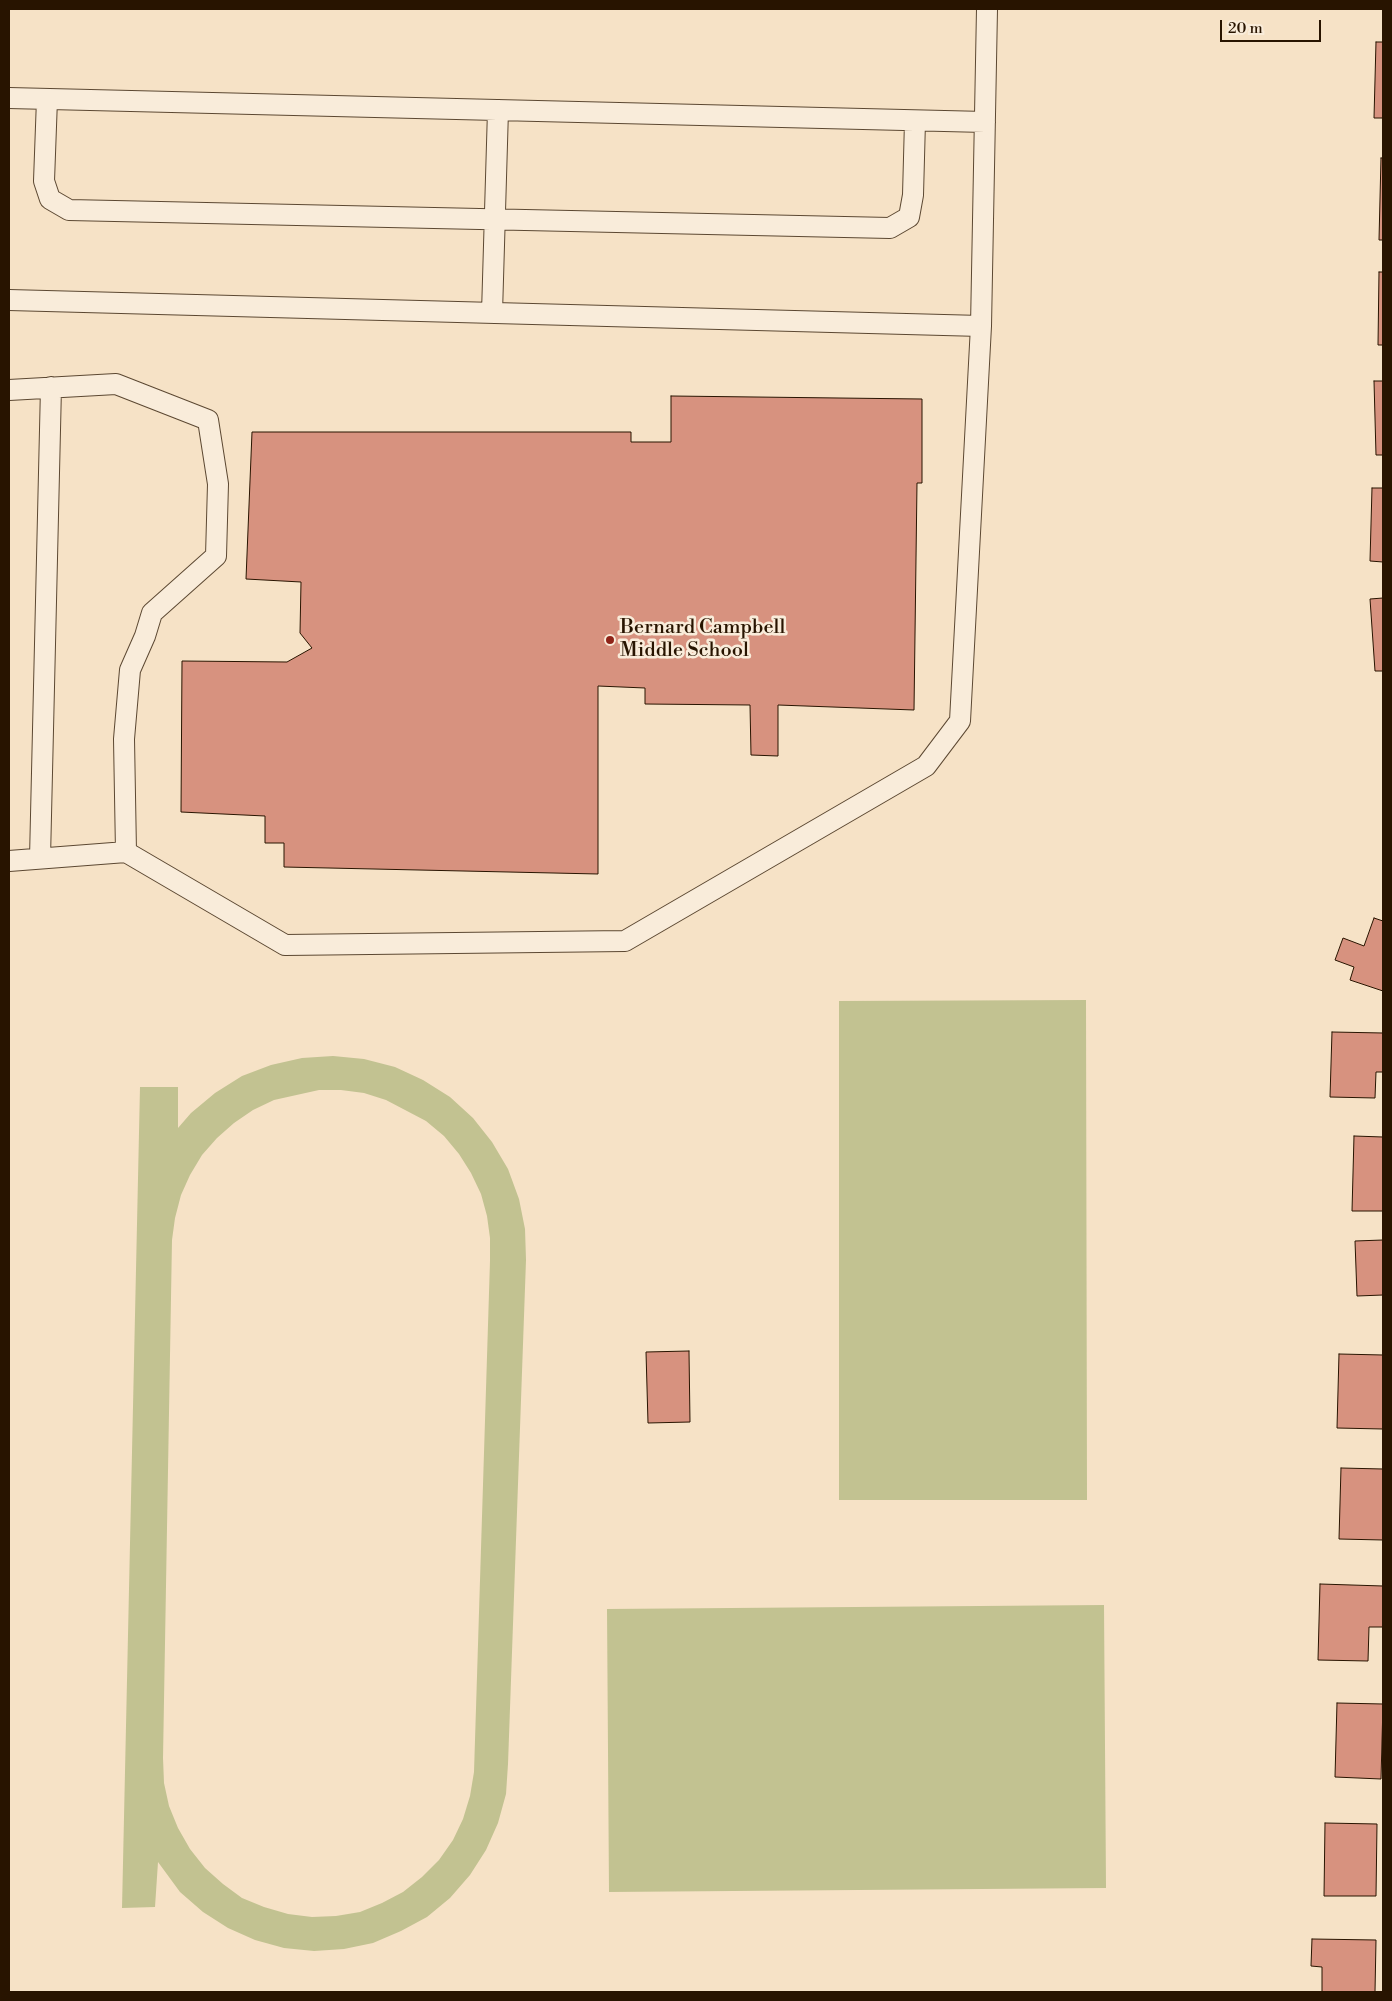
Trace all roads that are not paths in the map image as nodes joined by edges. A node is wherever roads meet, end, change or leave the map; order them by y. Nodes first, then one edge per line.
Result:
1 (987, 9) edge
2 (9, 98) edge
3 (48, 99) junction
4 (498, 110) junction
5 (915, 121) junction
6 (985, 122) junction
7 (494, 219) junction
8 (9, 300) edge
9 (492, 313) junction
10 (980, 326) junction
11 (51, 387) junction
12 (9, 390) edge
13 (126, 852) junction
14 (40, 858) junction
15 (9, 861) edge

1 - 6 lane
2 - 3 lane
3 - 4 lane
3 - 7 lane
4 - 5 lane
4 - 7 lane
5 - 6 lane
5 - 7 lane
6 - 10 lane
7 - 9 lane
8 - 9 lane
9 - 10 lane
10 - 13 lane
11 - 12 lane
11 - 13 lane
11 - 14 lane
13 - 14 lane
14 - 15 lane

